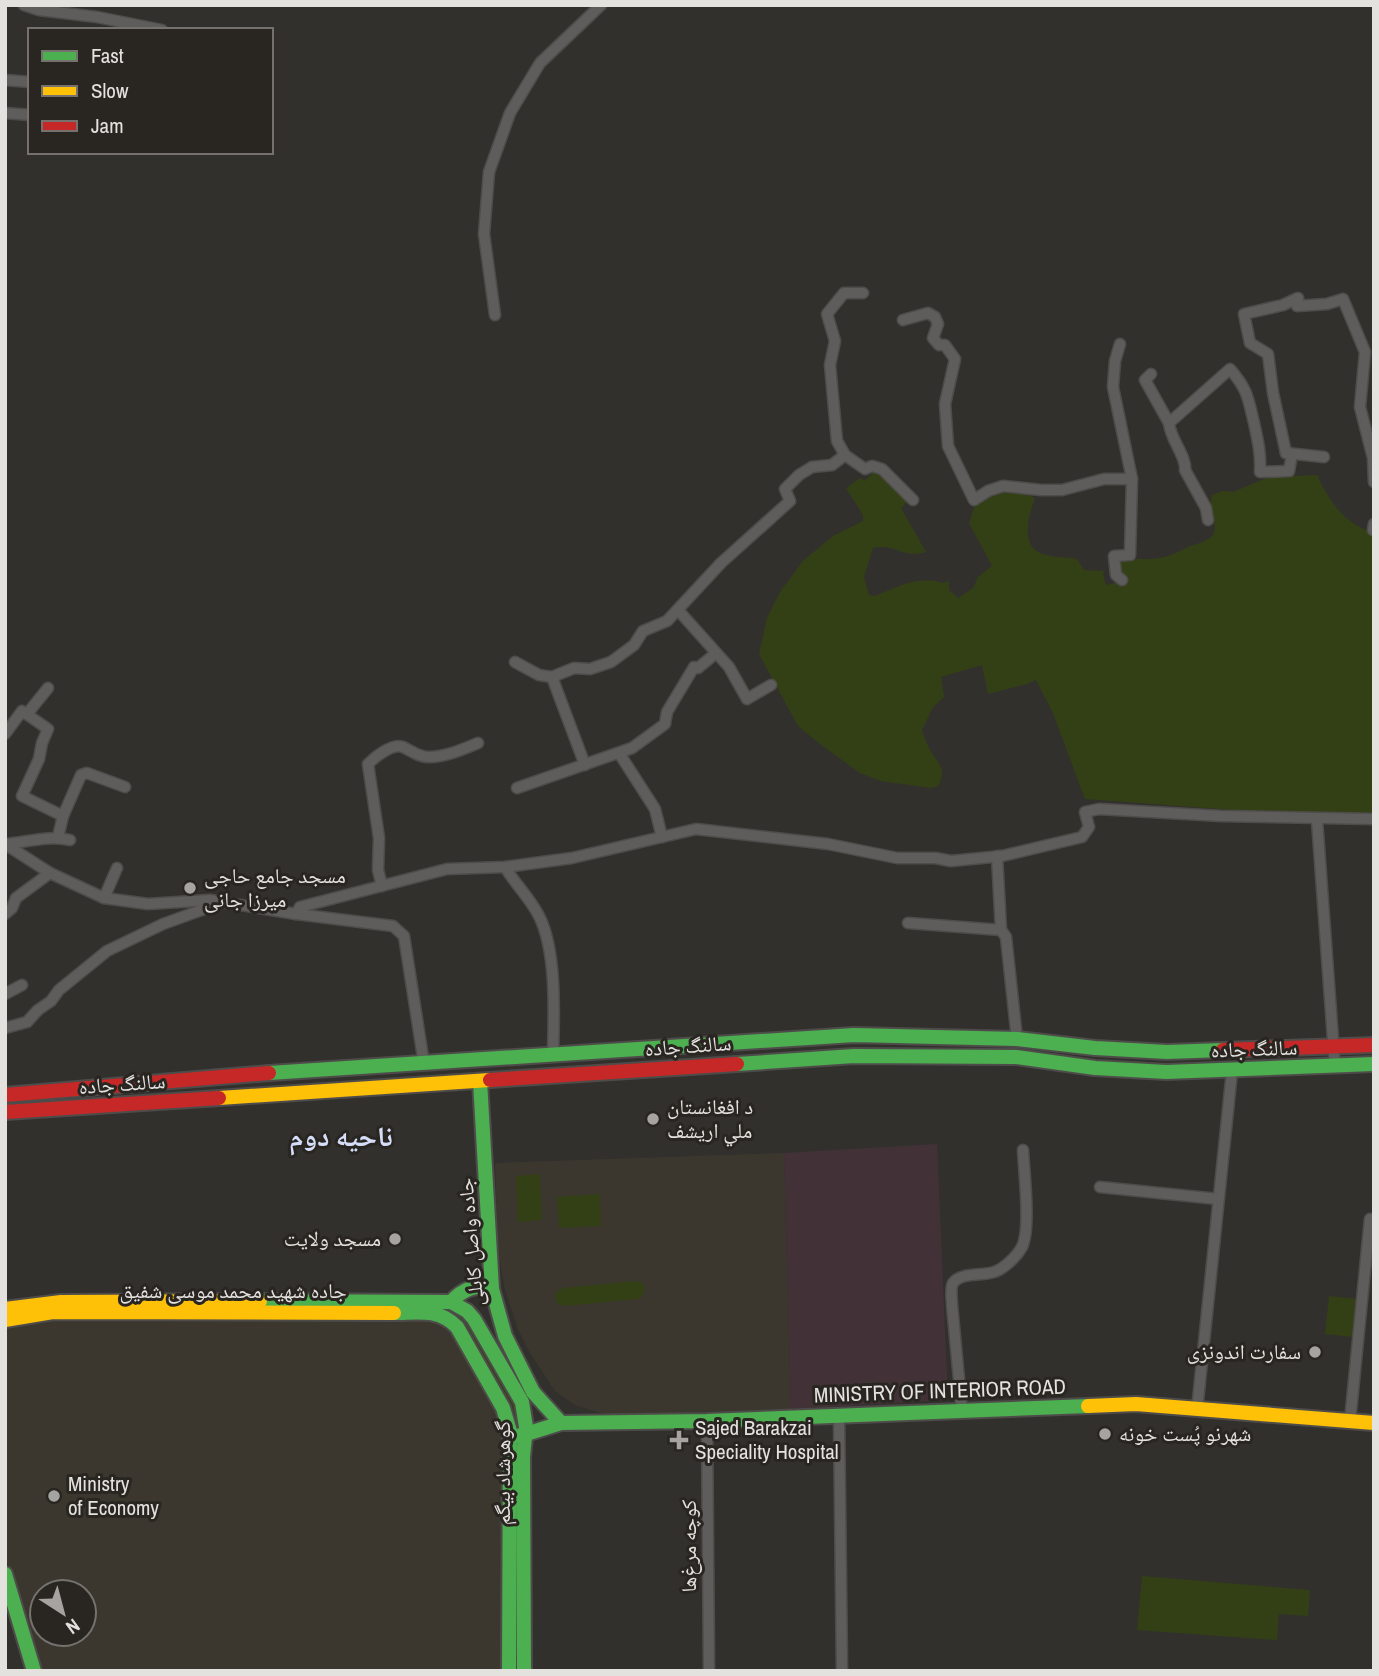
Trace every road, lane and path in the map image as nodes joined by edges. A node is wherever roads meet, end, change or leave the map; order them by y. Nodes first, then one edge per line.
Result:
1 (24, 5) edge
2 (601, 5) edge
3 (153, 28) edge
4 (5, 80) edge
5 (28, 82) edge
6 (5, 113) edge
7 (28, 115) edge
8 (863, 293) dead end
9 (495, 315) dead end
10 (903, 320) dead end
11 (1121, 344) dead end
12 (1151, 374) dead end
13 (1170, 424) junction
14 (1286, 453) junction
15 (845, 455) junction
16 (1324, 457) dead end
17 (1132, 478) junction
18 (1374, 482) edge
19 (913, 500) dead end
20 (1208, 520) dead end
21 (1374, 524) edge
22 (1373, 530) edge
23 (1122, 580) dead end
24 (678, 610) junction
25 (715, 654) junction
26 (515, 663) dead end
27 (552, 677) junction
28 (771, 685) dead end
29 (48, 688) dead end
30 (27, 714) junction
31 (5, 734) edge
32 (478, 743) dead end
33 (619, 753) junction
34 (585, 765) junction
35 (125, 787) dead end
36 (517, 789) dead end
37 (63, 816) junction
38 (1374, 819) edge
39 (1317, 820) junction
40 (58, 837) junction
41 (662, 837) junction
42 (69, 840) dead end
43 (6, 844) edge
44 (1002, 856) junction
45 (505, 867) junction
46 (117, 868) dead end
47 (50, 873) junction
48 (382, 886) junction
49 (104, 898) junction
50 (222, 902) junction
51 (5, 914) edge
52 (296, 914) junction
53 (908, 923) dead end
54 (1001, 930) junction
55 (22, 985) dead end
56 (5, 994) edge
57 (5, 1021) edge
58 (6, 1028) edge
59 (1017, 1040) junction
60 (709, 1045) junction
61 (1374, 1045) edge
62 (1335, 1047) junction
63 (553, 1055) junction
64 (424, 1064) junction
65 (1374, 1064) edge
66 (710, 1066) junction
67 (1335, 1067) junction
68 (1232, 1071) junction
69 (480, 1081) junction
70 (5, 1095) edge
71 (5, 1112) edge
72 (1023, 1150) dead end
73 (1100, 1187) dead end
74 (1218, 1199) junction
75 (1370, 1219) dead end
76 (492, 1289) junction
77 (451, 1302) junction
78 (5, 1308) edge
79 (5, 1320) edge
80 (457, 1328) joint
81 (533, 1392) junction
82 (1197, 1410) junction
83 (962, 1411) junction
84 (839, 1415) junction
85 (707, 1421) junction
86 (1350, 1421) junction
87 (561, 1423) junction
88 (1374, 1423) edge
89 (521, 1434) junction
90 (5, 1574) edge
91 (34, 1671) edge
92 (509, 1671) edge
93 (524, 1671) edge
94 (709, 1671) edge
95 (842, 1671) edge

1 - 3 street
2 - 9 street
4 - 5 street
6 - 7 street
8 - 15 street
10 - 17 street
11 - 17 street
12 - 13 street
13 - 14 street
13 - 20 street
14 - 16 street
14 - 18 street
15 - 19 street
15 - 24 street
17 - 23 street
21 - 22 street
24 - 25 street
24 - 27 street
25 - 28 street
25 - 33 street
26 - 27 street
27 - 34 street
29 - 30 street
30 - 31 street
30 - 37 street
32 - 48 street
33 - 34 street
33 - 41 street
34 - 36 street
35 - 37 street
37 - 40 street
38 - 39 street
39 - 44 street
39 - 62 street
40 - 42 street
40 - 43 street
41 - 44 street
41 - 45 street
43 - 47 street
44 - 54 street
45 - 48 street
45 - 63 street
46 - 49 street
47 - 49 street
47 - 51 street
48 - 52 street
49 - 50 street
50 - 52 street
50 - 58 street
52 - 64 street
53 - 54 street
54 - 59 street
55 - 56 street
57 - 58 street
59 - 60 main road, سالنگ جاده
59 - 62 main road, سالنگ جاده
60 - 63 main road, سالنگ جاده
60 - 66 main road
61 - 62 main road, سالنگ جاده
62 - 67 street
63 - 64 main road, سالنگ جاده
64 - 70 main road, سالنگ جاده
65 - 67 main road, سالنگ جاده
66 - 68 main road, سالنگ جاده
66 - 69 main road, سالنگ جاده
67 - 68 main road, سالنگ جاده
68 - 74 street
69 - 71 main road, سالنگ جاده
69 - 76 main road, جاده واصل کابلی
72 - 83 street
73 - 74 street
74 - 82 street
75 - 86 street
76 - 77 main road
76 - 81 main road, جاده واصل کابلی
77 - 78 main road, جاده شهید محمد موسی شفیق
77 - 89 main road, گوهرشاد بیگم
79 - 80 main road, جاده شهید محمد موسی شفیق
80 - 89 main road, گوهرشاد بیگم
81 - 87 main road, جاده واصل کابلی
81 - 89 main road
82 - 83 main road, MINISTRY OF INTERIOR ROAD
82 - 86 main road, MINISTRY OF INTERIOR ROAD
83 - 84 main road, MINISTRY OF INTERIOR ROAD
84 - 85 main road, MINISTRY OF INTERIOR ROAD
84 - 95 street
85 - 87 main road, MINISTRY OF INTERIOR ROAD
85 - 94 street, کوچه مرغ‌ها
86 - 88 main road, MINISTRY OF INTERIOR ROAD
87 - 89 main road, MINISTRY OF INTERIOR ROAD
89 - 92 main road, گوهرشاد بیگم
89 - 93 main road, گوهرشاد بیگم
90 - 91 main road

